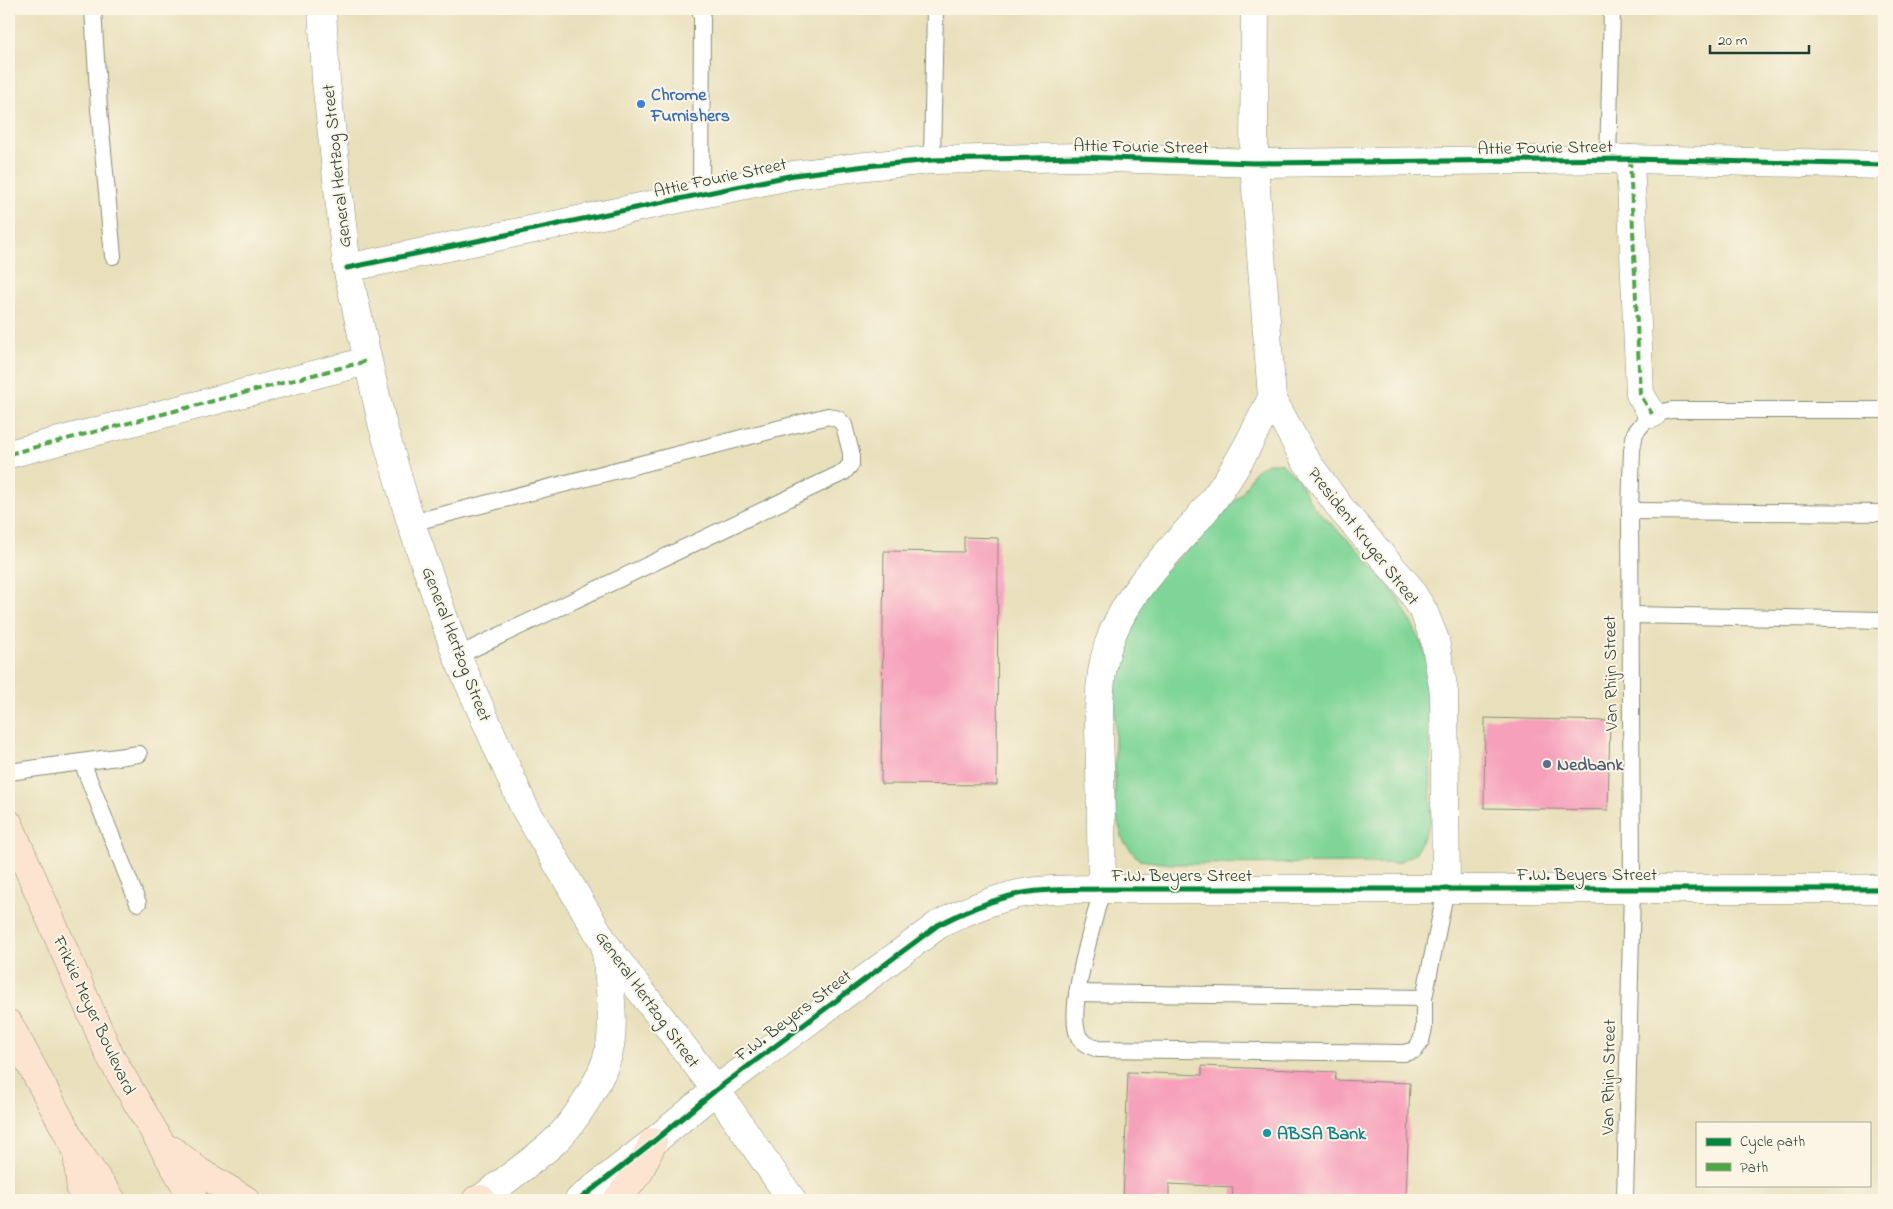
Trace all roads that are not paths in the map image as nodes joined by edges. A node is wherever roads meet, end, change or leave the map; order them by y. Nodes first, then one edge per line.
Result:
1 (93, 9) edge
2 (322, 9) edge
3 (700, 9) edge
4 (935, 9) edge
5 (1255, 9) edge
6 (1612, 9) edge
7 (932, 160) junction
8 (1619, 160) junction
9 (1254, 163) junction
10 (1884, 165) edge
11 (701, 194) junction
12 (113, 256) dead end
13 (347, 268) junction
14 (367, 361) junction
15 (1272, 398) junction
16 (1884, 410) edge
17 (1652, 414) junction
18 (9, 454) edge
19 (1630, 510) junction
20 (1884, 513) edge
21 (411, 522) junction
22 (1630, 615) junction
23 (1884, 620) edge
24 (457, 656) junction
25 (139, 754) dead end
26 (82, 762) junction
27 (9, 772) edge
28 (9, 824) edge
29 (1632, 887) junction
30 (1102, 888) junction
31 (1446, 889) junction
32 (1884, 889) edge
33 (138, 903) dead end
34 (606, 944) junction
35 (1077, 993) junction
36 (1424, 998) junction
37 (9, 1024) edge
38 (716, 1090) junction
39 (156, 1136) junction
40 (653, 1142) junction
41 (76, 1149) junction
42 (82, 1200) edge
43 (112, 1200) edge
44 (194, 1200) edge
45 (246, 1200) edge
46 (479, 1200) edge
47 (579, 1200) edge
48 (617, 1200) edge
49 (792, 1200) edge
50 (1625, 1200) edge

1 - 12 lane
2 - 13 street, General Hertzog Street
3 - 11 lane
4 - 7 lane
5 - 9 street, President Kruger Street
6 - 8 lane
7 - 9 street, Attie Fourie Street
7 - 11 street, Attie Fourie Street
8 - 9 street, Attie Fourie Street
8 - 10 street, Attie Fourie Street
8 - 17 street
9 - 15 street, President Kruger Street
11 - 13 street, Attie Fourie Street
13 - 14 street, General Hertzog Street
14 - 18 street
14 - 21 street, General Hertzog Street
15 - 30 street
15 - 31 street, President Kruger Street
16 - 17 lane
17 - 19 lane, Van Rhijn Street
19 - 20 lane
19 - 22 lane, Van Rhijn Street
21 - 24 street, General Hertzog Street
21 - 24 lane
22 - 23 lane
22 - 29 lane, Van Rhijn Street
24 - 34 street, General Hertzog Street
25 - 26 lane
26 - 27 lane
26 - 33 lane
28 - 39 main road, Frikkie Meyer Boulevard
29 - 31 street, F.W. Beyers Street
29 - 32 street, F.W. Beyers Street
29 - 50 lane, Van Rhijn Street
30 - 31 street, F.W. Beyers Street
30 - 35 lane
30 - 38 street, F.W. Beyers Street
31 - 36 lane
34 - 38 street, General Hertzog Street
34 - 46 street
35 - 36 lane
35 - 36 lane
37 - 41 main road
38 - 40 street, F.W. Beyers Street
38 - 49 street, General Hertzog Street
39 - 44 main road, Frikkie Meyer Boulevard
39 - 45 main road
40 - 47 street, F.W. Beyers Street
40 - 48 main road
41 - 42 main road
41 - 43 main road

